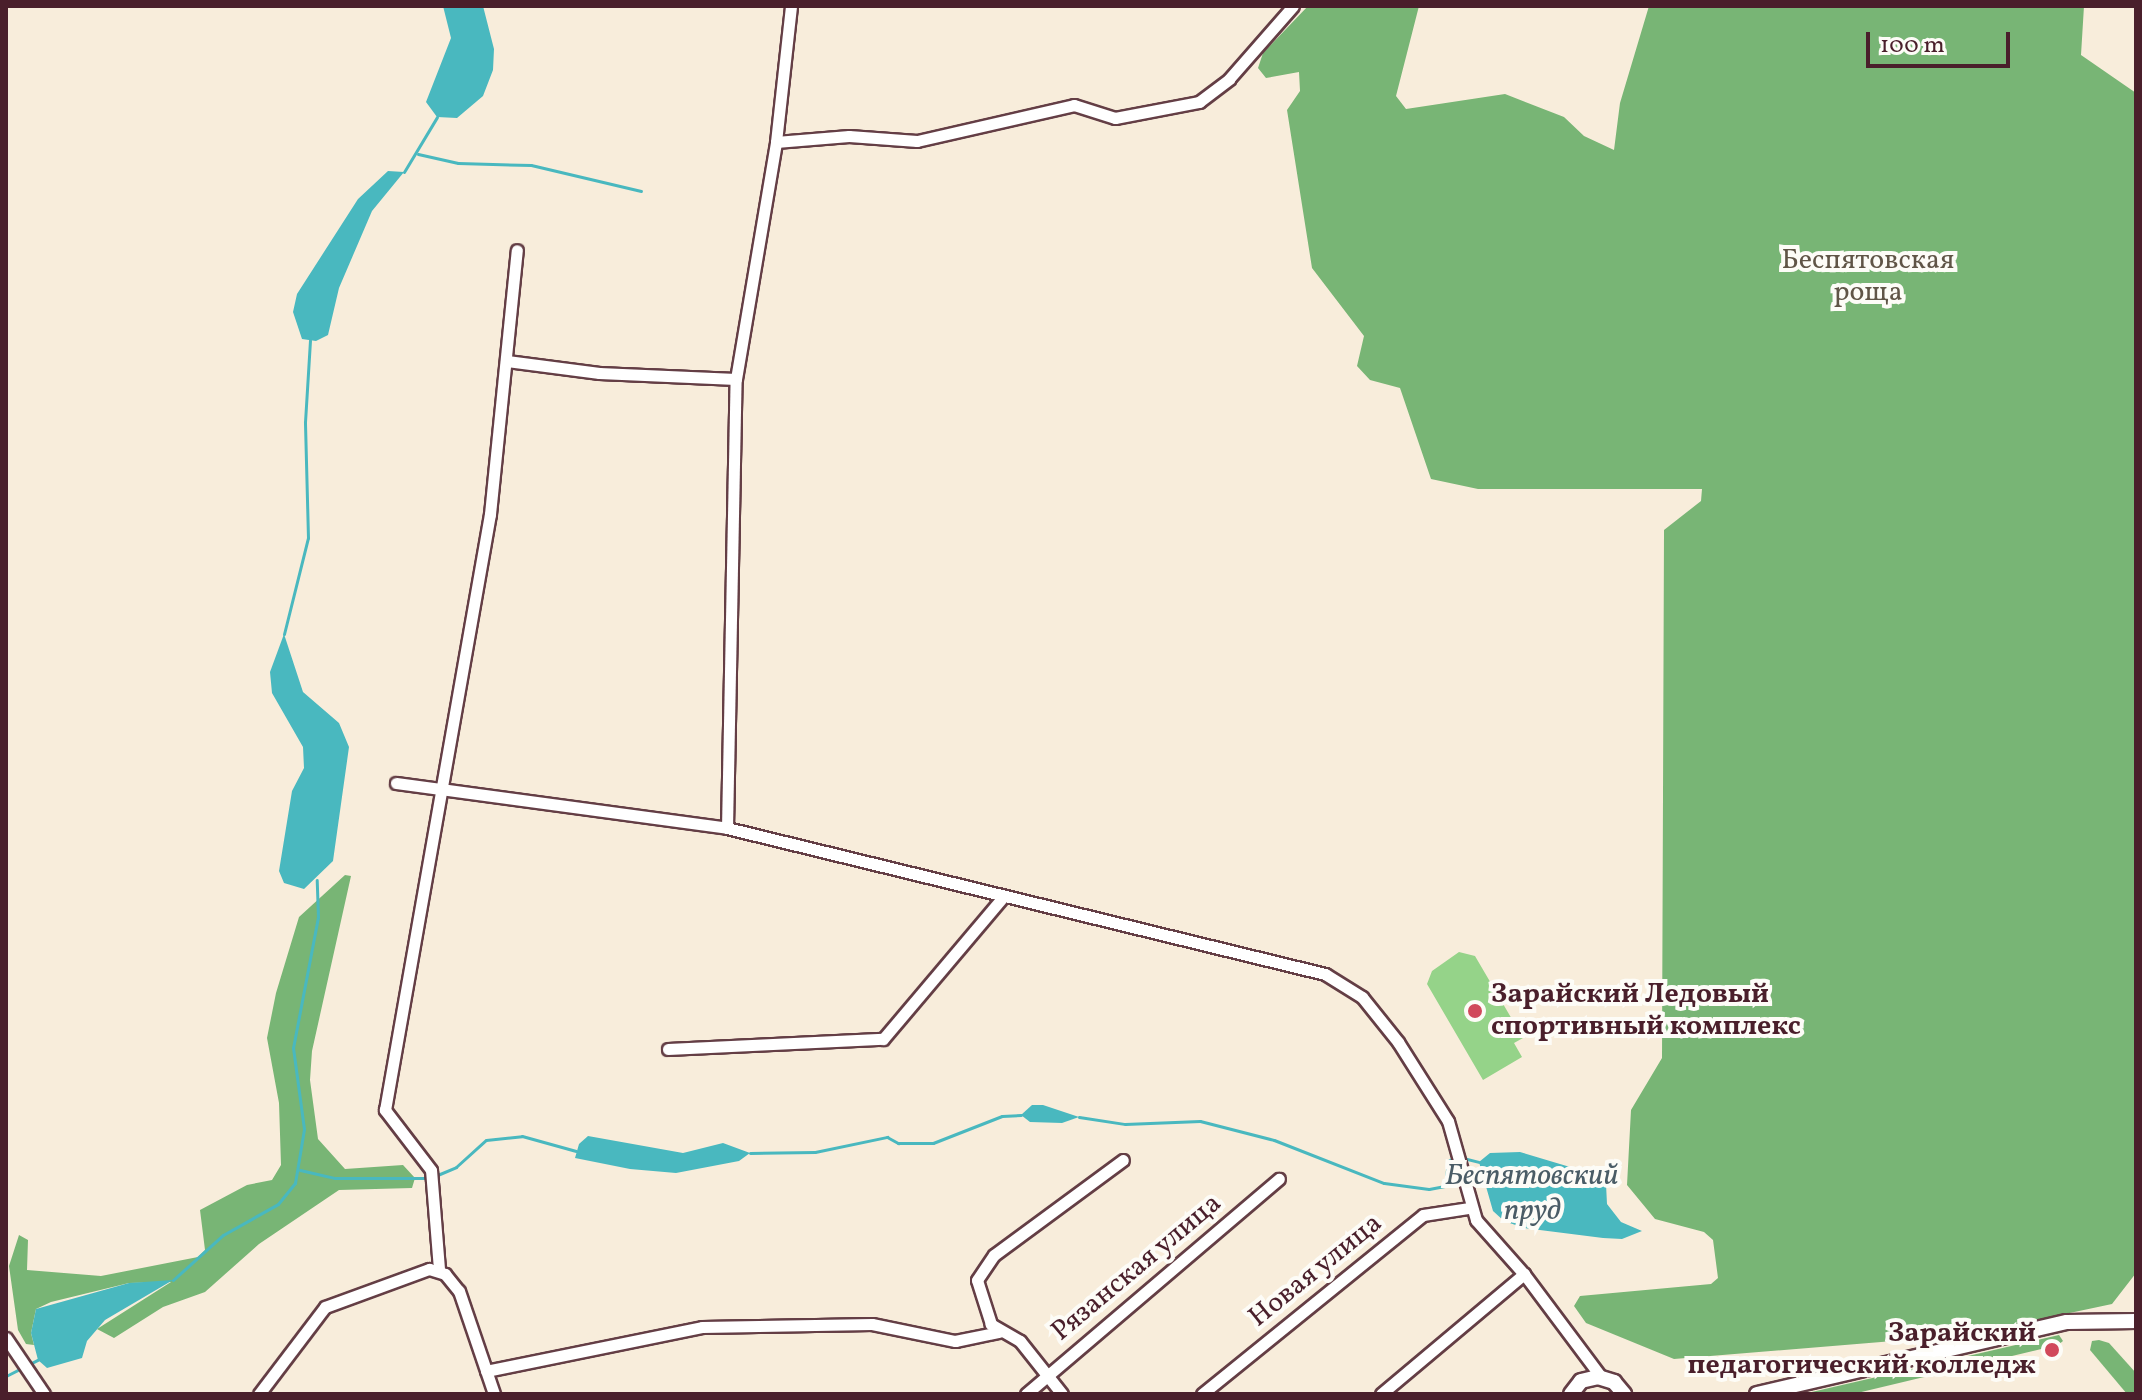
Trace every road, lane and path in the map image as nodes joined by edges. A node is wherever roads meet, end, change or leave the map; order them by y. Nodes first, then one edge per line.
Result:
1 (791, 6) edge
2 (1293, 6) edge
3 (776, 142) junction
4 (517, 250) dead end
5 (507, 361) junction
6 (736, 379) junction
7 (396, 783) dead end
8 (442, 787) junction
9 (727, 828) junction
10 (1004, 896) junction
11 (668, 1049) dead end
12 (1123, 1160) dead end
13 (1279, 1179) dead end
14 (1469, 1208) junction
15 (439, 1269) junction
16 (1524, 1274) junction
17 (2136, 1321) edge
18 (999, 1332) junction
19 (6, 1338) edge
20 (1581, 1355) junction
21 (486, 1371) junction
22 (1047, 1376) junction
23 (1601, 1377) junction
24 (1574, 1389) edge
25 (41, 1390) edge
26 (259, 1394) edge
27 (494, 1394) edge
28 (1026, 1394) edge
29 (1062, 1394) edge
30 (1202, 1394) edge
31 (1381, 1394) edge
32 (1624, 1394) edge
33 (1757, 1394) edge

1 - 3 street
2 - 3 street
3 - 6 street
4 - 5 street
5 - 6 street
5 - 8 street
6 - 9 street
7 - 8 street
8 - 9 street
8 - 15 street
9 - 10 street
10 - 11 street
10 - 14 street
12 - 18 street
13 - 22 street, Рязанская улица
14 - 16 street
14 - 30 street, Новая улица
15 - 21 street
15 - 26 street
16 - 20 street
16 - 31 street
17 - 33 street
18 - 21 street
18 - 22 street
19 - 25 street
20 - 23 street
20 - 24 street
21 - 27 street
22 - 28 street, Рязанская улица
22 - 29 street
23 - 24 street
23 - 32 street

